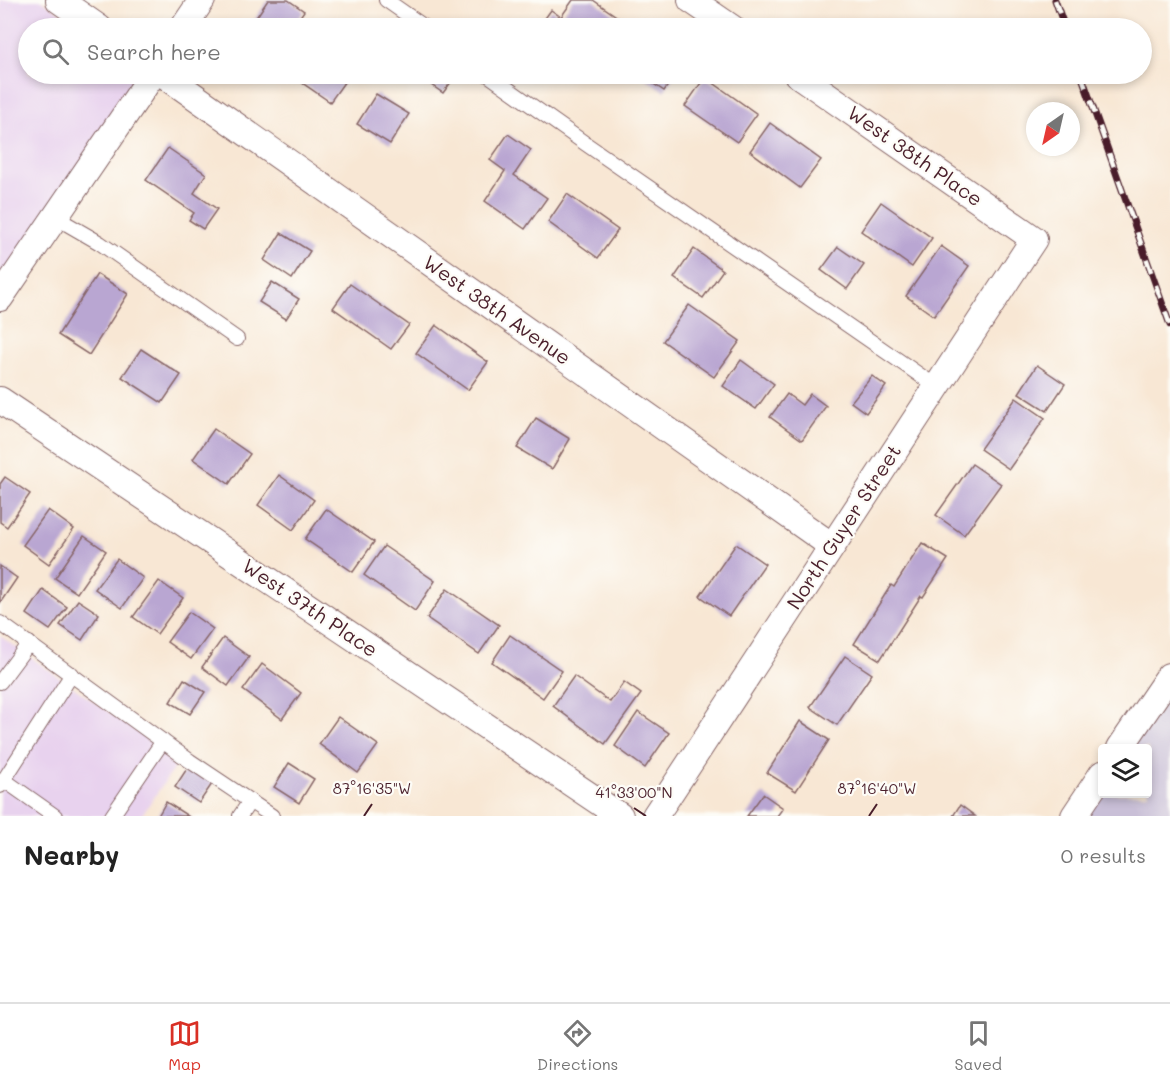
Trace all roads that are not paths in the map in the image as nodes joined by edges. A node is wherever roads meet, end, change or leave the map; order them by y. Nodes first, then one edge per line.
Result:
1 (59, 0) edge
2 (202, 0) edge
3 (386, 0) edge
4 (691, 0) edge
5 (85, 18) edge
6 (190, 18) edge
7 (412, 18) edge
8 (717, 18) edge
9 (146, 84) edge
10 (177, 84) edge
11 (502, 84) edge
12 (811, 84) edge
13 (55, 217) junction
14 (1034, 239) joint
15 (0, 298) edge
16 (237, 339) dead end
17 (937, 387) junction
18 (0, 400) edge
19 (832, 546) junction
20 (0, 623) edge
21 (29, 643) junction
22 (72, 674) junction
23 (1169, 676) edge
24 (0, 682) edge
25 (163, 741) junction
26 (1123, 744) edge
27 (1098, 780) edge
28 (2, 783) edge
29 (250, 801) junction
30 (55, 816) edge
31 (112, 816) edge
32 (240, 816) edge
33 (272, 816) edge
34 (620, 816) edge
35 (655, 816) edge
36 (1074, 816) edge

1 - 5 street
2 - 6 street
3 - 7 lane
4 - 8 street
9 - 13 street
10 - 19 street, West 38th Avenue
11 - 17 lane
12 - 14 street, West 38th Place
13 - 15 street
13 - 16 lane
14 - 17 street, North Guyer Street
17 - 19 street, North Guyer Street
18 - 34 street, West 37th Place
19 - 35 street, North Guyer Street
20 - 21 lane
21 - 22 lane
21 - 24 lane
22 - 25 lane
22 - 28 lane
23 - 26 street
25 - 29 lane
25 - 31 lane
27 - 36 street
28 - 30 lane
29 - 32 lane
29 - 33 lane

